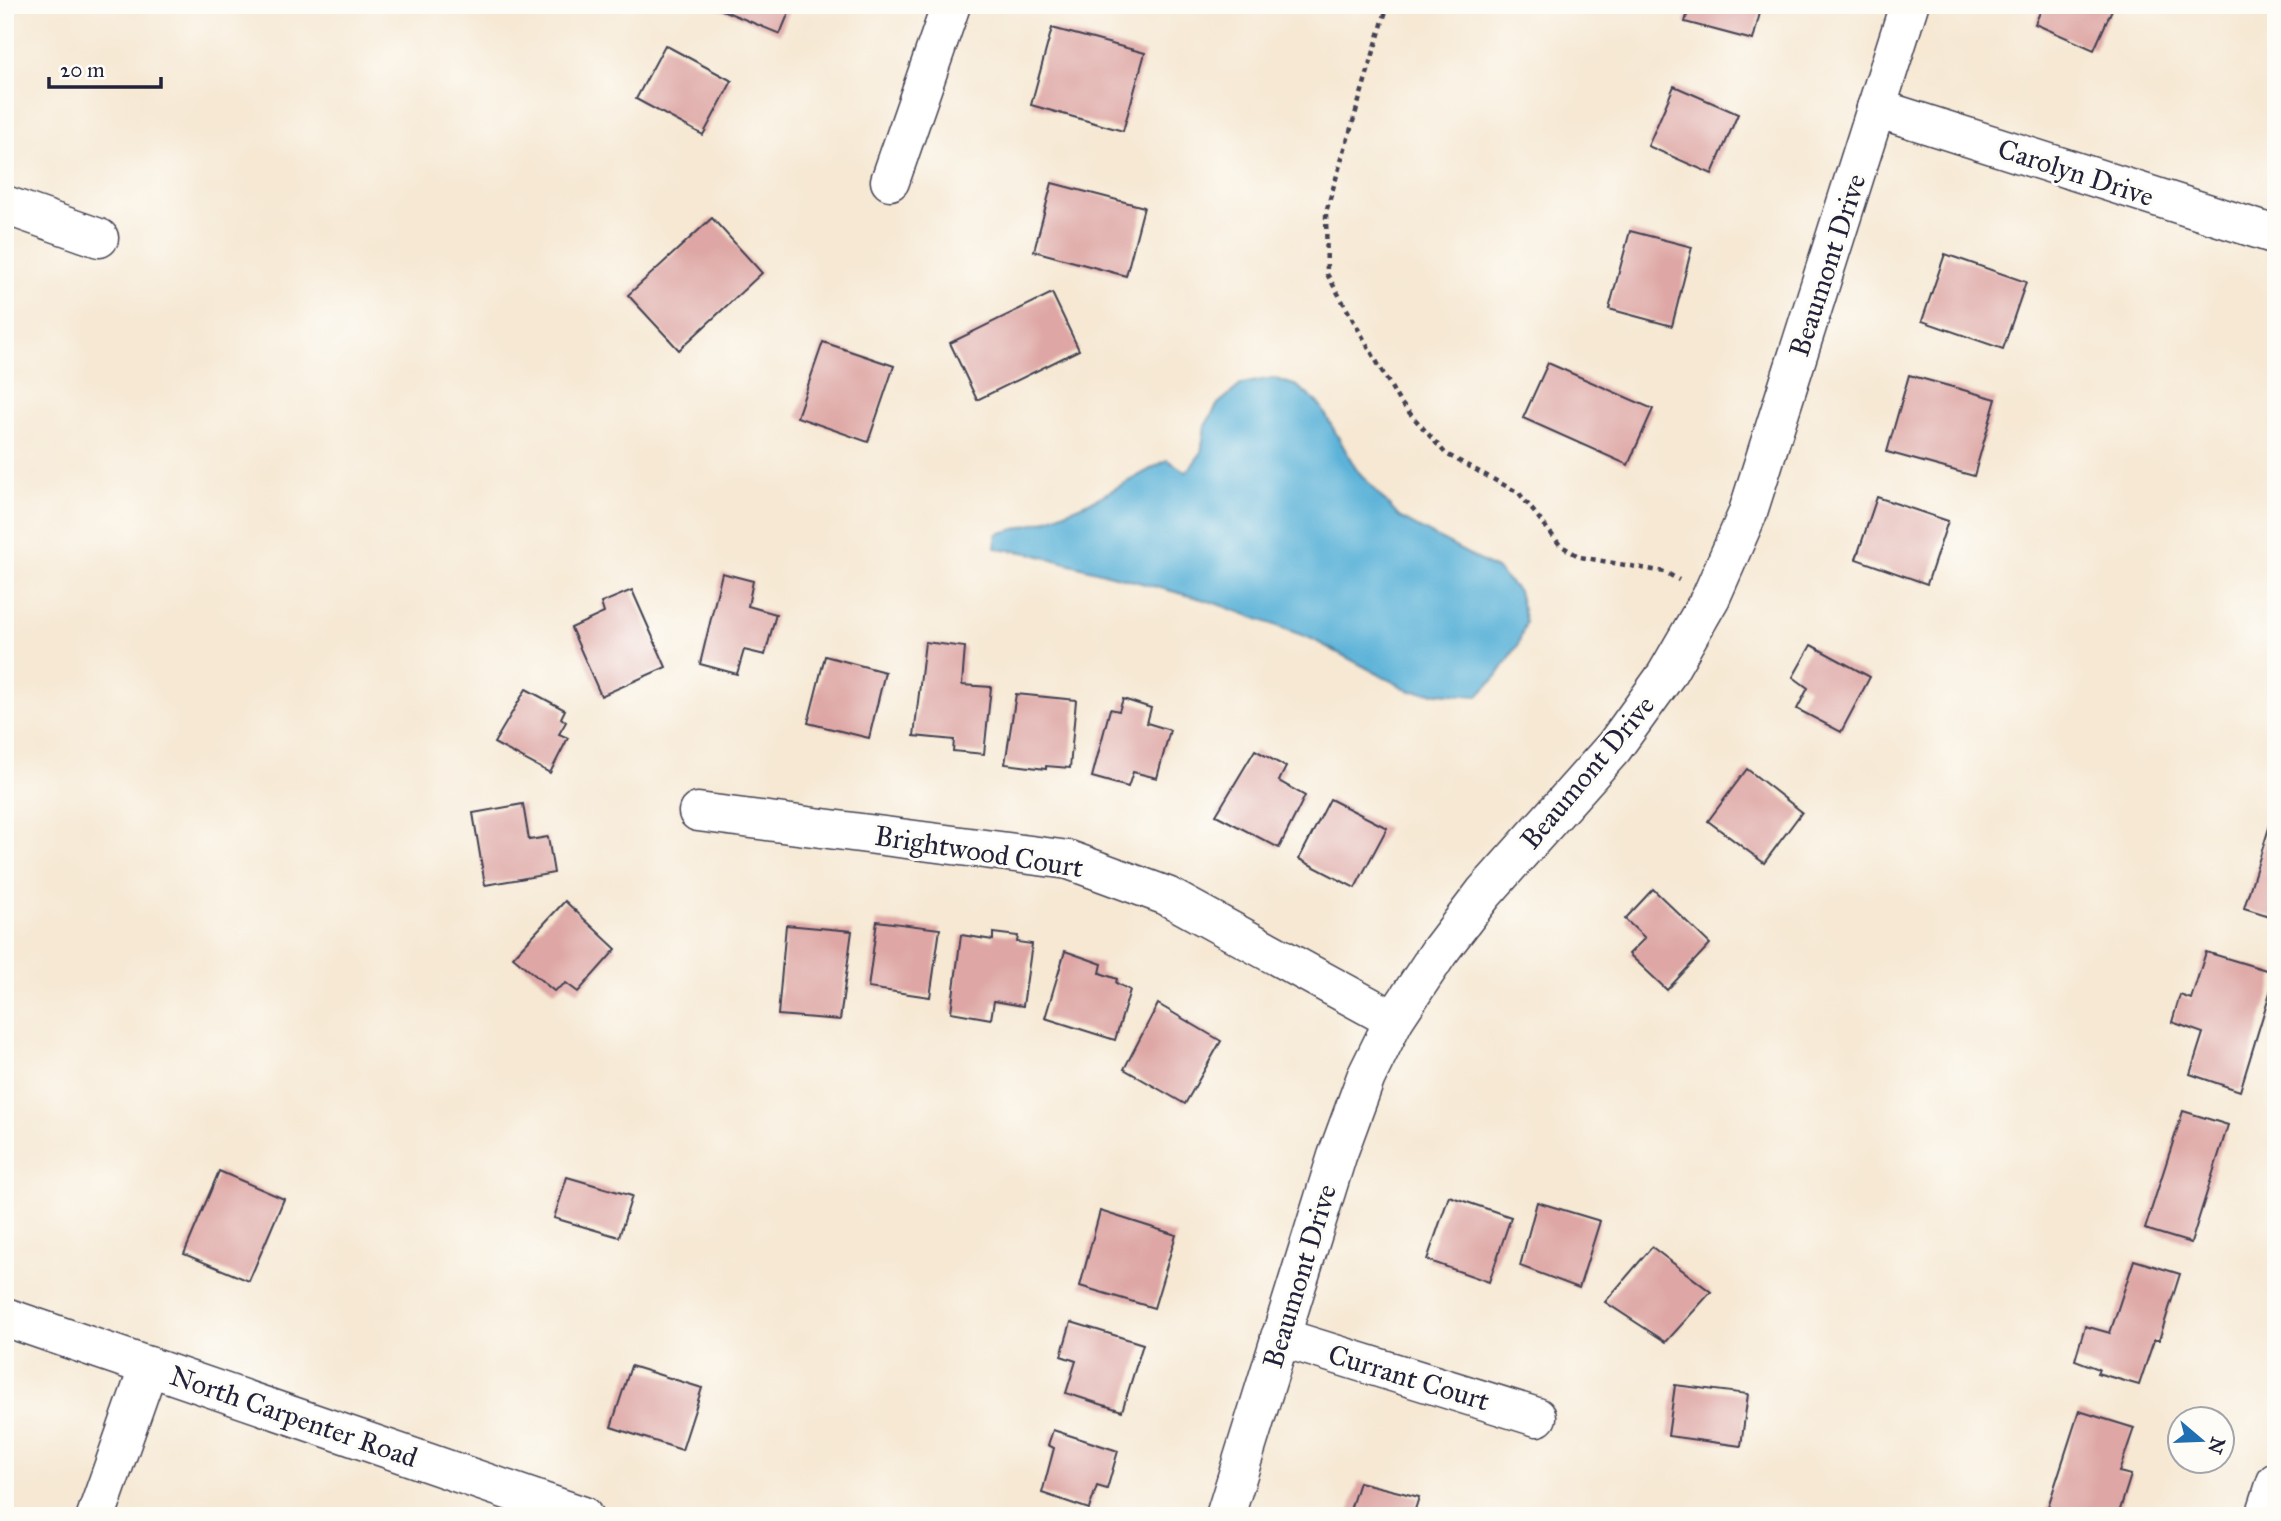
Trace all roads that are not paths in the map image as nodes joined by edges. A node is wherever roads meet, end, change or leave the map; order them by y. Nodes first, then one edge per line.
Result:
1 (951, 5) edge
2 (1909, 5) edge
3 (1876, 108) junction
4 (890, 181) dead end
5 (5, 205) edge
6 (2276, 235) edge
7 (99, 238) dead end
8 (698, 812) dead end
9 (1394, 1020) junction
10 (5, 1317) edge
11 (1280, 1337) junction
12 (149, 1366) junction
13 (1537, 1418) dead end
14 (2276, 1482) edge
15 (96, 1516) edge
16 (583, 1516) edge
17 (1225, 1516) edge
18 (2265, 1516) edge

1 - 4 street
2 - 3 street, Beaumont Drive
3 - 6 street, Carolyn Drive
3 - 9 street, Beaumont Drive
5 - 7 street
8 - 9 street, Brightwood Court
9 - 11 street, Beaumont Drive
10 - 12 street, North Carpenter Road
11 - 13 street, Currant Court
11 - 17 street, Beaumont Drive
12 - 15 street
12 - 16 street, North Carpenter Road
14 - 18 street

